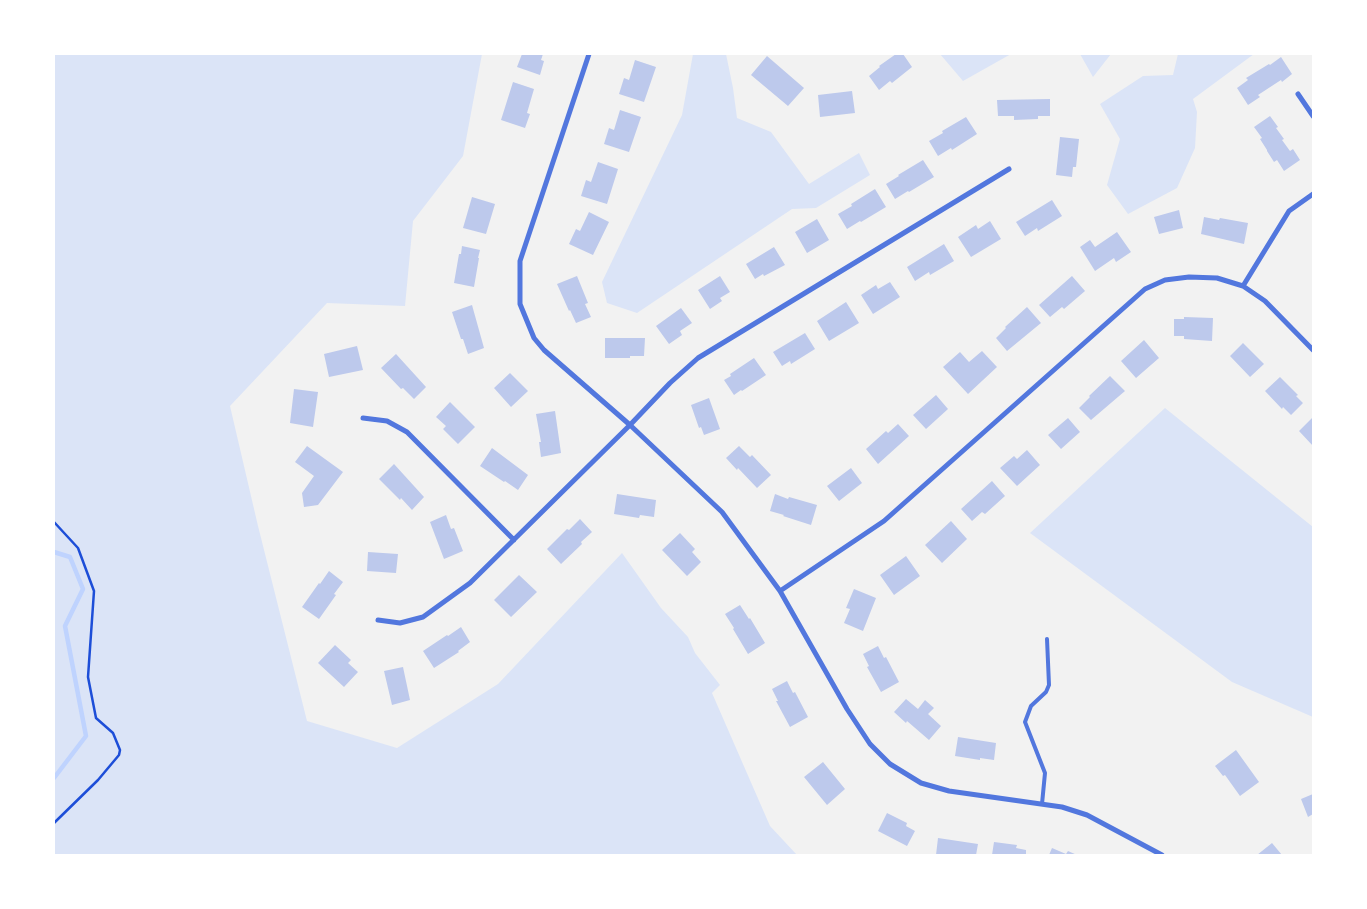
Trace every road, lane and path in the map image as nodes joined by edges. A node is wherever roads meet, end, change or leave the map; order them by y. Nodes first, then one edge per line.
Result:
1 (589, 54) edge
2 (1298, 94) dead end
3 (1313, 116) edge
4 (1009, 169) dead end
5 (1313, 194) edge
6 (1242, 286) junction
7 (1313, 350) edge
8 (363, 418) dead end
9 (630, 425) junction
10 (54, 522) edge
11 (514, 540) junction
12 (780, 591) junction
13 (378, 620) dead end
14 (1047, 640) dead end
15 (1042, 804) junction
16 (54, 823) edge
17 (1162, 855) edge

1 - 9 street
2 - 3 street
4 - 9 street
5 - 6 street
6 - 7 street
6 - 12 street
8 - 11 street
9 - 11 street
9 - 12 street
10 - 16 path
11 - 13 street
12 - 15 street
14 - 15 lane
15 - 17 street

